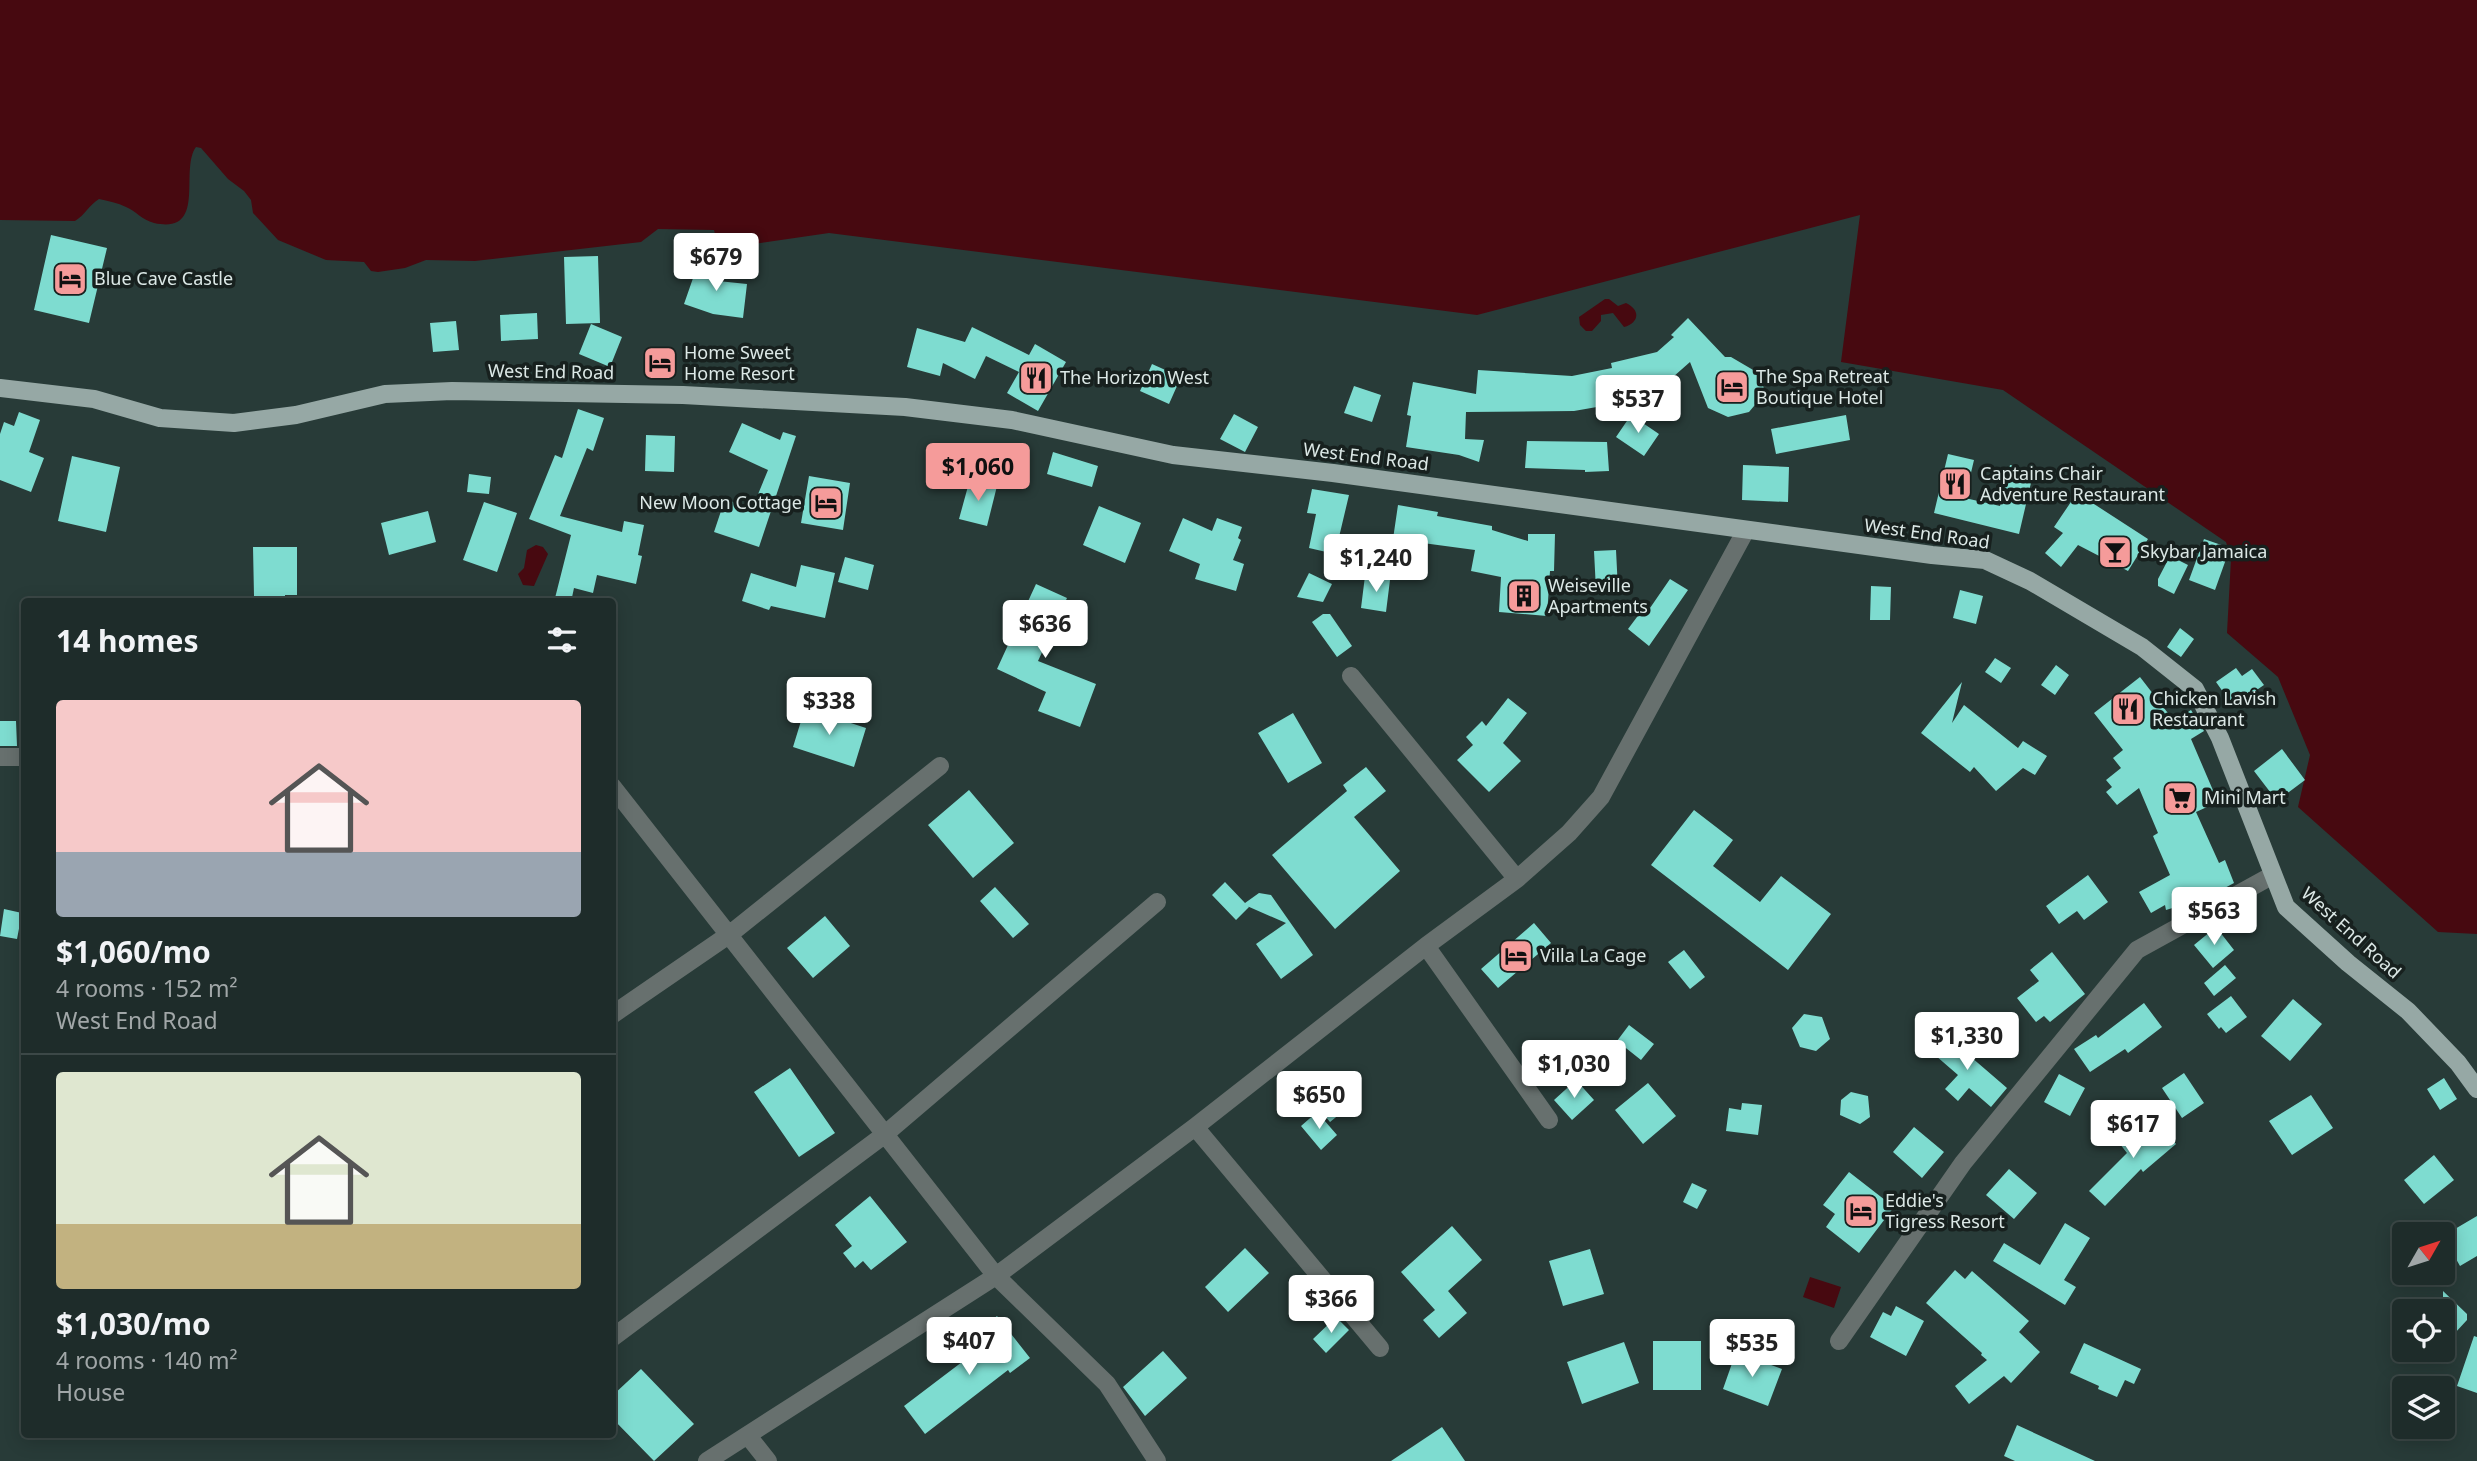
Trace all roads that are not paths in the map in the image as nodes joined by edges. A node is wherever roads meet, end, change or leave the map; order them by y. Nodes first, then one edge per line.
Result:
1 (1, 390) edge
2 (1746, 530) junction
3 (1352, 676) dead end
4 (0, 757) edge
5 (21, 757) edge
6 (940, 766) dead end
7 (616, 791) edge
8 (2273, 876) junction
9 (1517, 879) junction
10 (1157, 902) dead end
11 (730, 934) junction
12 (1426, 946) junction
13 (616, 1012) edge
14 (2477, 1089) edge
15 (1549, 1120) dead end
16 (1195, 1127) junction
17 (884, 1135) junction
18 (996, 1276) junction
19 (616, 1335) edge
20 (1839, 1341) dead end
21 (1380, 1348) dead end
22 (748, 1436) junction
23 (707, 1461) edge
24 (768, 1461) edge
25 (1157, 1461) edge

1 - 2 main road, West End Road
2 - 8 main road, West End Road
2 - 9 street
3 - 9 street
4 - 5 street
6 - 11 street
7 - 11 street
8 - 14 main road, West End Road
8 - 20 street
9 - 12 street
10 - 17 street
11 - 13 street
11 - 17 street
12 - 15 street
12 - 16 street
16 - 18 street
16 - 21 street
17 - 18 street
17 - 19 street
18 - 22 street
18 - 25 street
22 - 23 street
22 - 24 street

